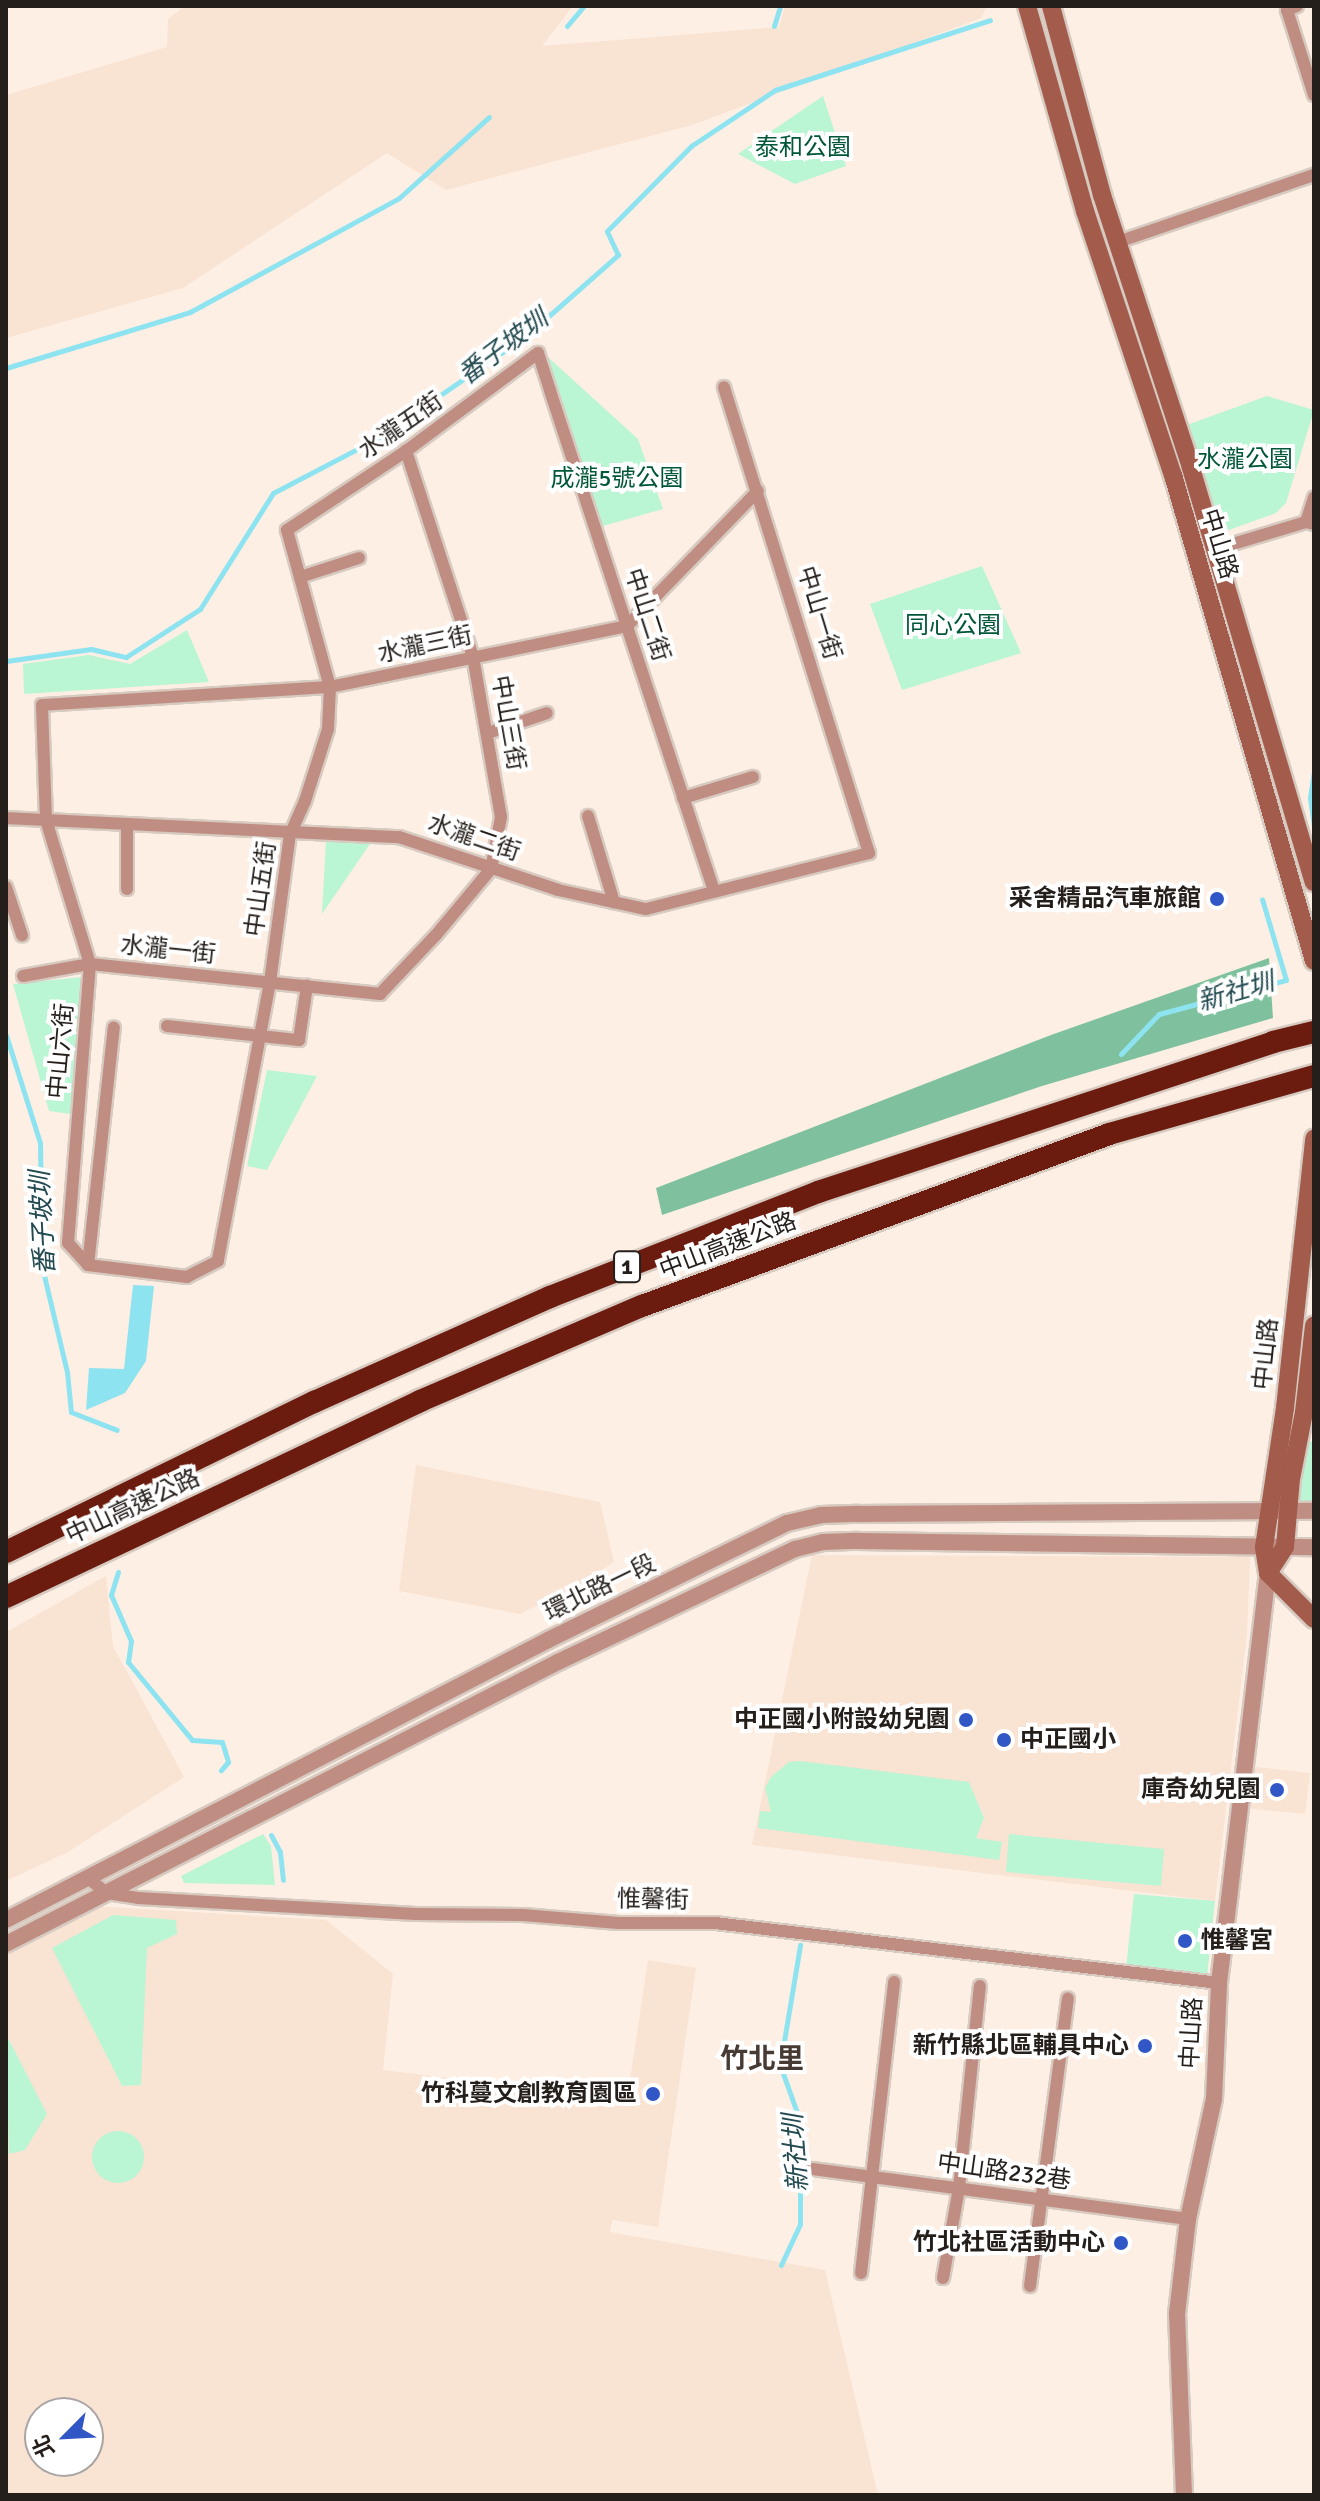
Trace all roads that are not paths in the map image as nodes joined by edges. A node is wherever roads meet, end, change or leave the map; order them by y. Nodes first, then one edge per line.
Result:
1 (1027, 6) edge
2 (1051, 6) edge
3 (1292, 8) edge
4 (1314, 95) edge
5 (1314, 175) edge
6 (1118, 242) junction
7 (538, 353) joint
8 (724, 387) dead end
9 (406, 451) junction
10 (758, 491) junction
11 (1314, 497) edge
12 (1310, 523) edge
13 (287, 530) joint
14 (1216, 549) junction
15 (359, 558) dead end
16 (300, 577) junction
17 (627, 626) junction
18 (473, 657) junction
19 (330, 687) junction
20 (42, 705) joint
21 (547, 713) dead end
22 (488, 733) junction
23 (753, 777) dead end
24 (683, 798) junction
25 (588, 816) dead end
26 (6, 818) edge
27 (46, 820) junction
28 (127, 824) junction
29 (290, 834) junction
30 (869, 853) joint
31 (491, 869) junction
32 (1314, 882) edge
33 (6, 887) edge
34 (127, 889) dead end
35 (714, 891) junction
36 (614, 902) junction
37 (10, 909) edge
38 (22, 935) dead end
39 (1314, 961) edge
40 (90, 964) junction
41 (23, 976) dead end
42 (270, 982) junction
43 (307, 986) junction
44 (167, 1026) dead end
45 (114, 1027) dead end
46 (1314, 1032) edge
47 (261, 1036) junction
48 (1314, 1076) edge
49 (1314, 1139) edge
50 (88, 1265) junction
51 (1314, 1326) edge
52 (1314, 1511) edge
53 (1279, 1512) junction
54 (1264, 1547) junction
55 (1285, 1547) junction
56 (1314, 1547) edge
57 (6, 1552) edge
58 (1268, 1573) junction
59 (6, 1597) edge
60 (1314, 1619) edge
61 (89, 1879) junction
62 (107, 1893) junction
63 (6, 1920) edge
64 (6, 1944) edge
65 (894, 1982) dead end
66 (1219, 1983) junction
67 (980, 1986) dead end
68 (1068, 1998) dead end
69 (813, 2169) dead end
70 (872, 2177) junction
71 (959, 2188) junction
72 (1040, 2199) junction
73 (1188, 2219) junction
74 (861, 2273) dead end
75 (943, 2278) dead end
76 (1030, 2286) dead end
77 (1184, 2495) edge

1 - 39 main road, 中山路
2 - 6 main road, 中山路
3 - 4 street
5 - 6 street
6 - 14 main road, 中山路
7 - 9 street, 水瀧五街
7 - 17 street, 中山二街
8 - 10 street, 中山一街
9 - 13 street, 水瀧五街
9 - 18 street, 中山三街
10 - 17 street
10 - 30 street, 中山一街
11 - 12 street
12 - 14 street
13 - 16 street, 中山五街
14 - 32 main road, 中山路
15 - 16 street
16 - 19 street, 中山五街
17 - 18 street, 水瀧三街
17 - 24 street, 中山二街
18 - 19 street, 水瀧三街
18 - 22 street, 中山三街
19 - 20 street, 水瀧三街
19 - 29 street, 中山五街
20 - 27 street, 中山六街
21 - 22 street
22 - 31 street, 中山三街
23 - 24 street
24 - 35 street, 中山二街
25 - 36 street
26 - 27 street, 水瀧二街
27 - 28 street, 水瀧二街
27 - 40 street, 中山六街
28 - 29 street, 水瀧二街
28 - 34 street
29 - 31 street, 水瀧二街
29 - 42 street, 中山五街
30 - 35 street, 水瀧二街
31 - 36 street, 水瀧二街
31 - 43 street, 水瀧一街
33 - 37 street
35 - 36 street, 水瀧二街
37 - 38 street
40 - 41 street, 水瀧一街
40 - 42 street, 水瀧一街
40 - 50 street, 中山六街
42 - 43 street, 水瀧一街
42 - 47 street, 中山五街
43 - 47 street
44 - 47 street
45 - 50 street
46 - 57 highway, 中山高速公路 / 1
47 - 50 street, 中山五街
48 - 59 highway, 中山高速公路 / 1
49 - 53 main road, 中山路
51 - 53 main road, 中山路
52 - 53 street, 環北路一段
53 - 54 main road, 中山路
53 - 55 main road, 中山路
53 - 61 street, 環北路一段
54 - 55 street, 環北路一段
54 - 58 main road, 中山路
54 - 62 street, 環北路一段
55 - 56 street, 環北路一段
55 - 58 main road, 中山路
58 - 60 main road
58 - 66 street, 中山路
61 - 62 street
61 - 63 street, 環北路一段
62 - 64 street, 環北路一段
62 - 66 street, 惟馨街
65 - 70 street
66 - 73 street, 中山路
67 - 71 street
68 - 72 street
69 - 70 street, 中山路232巷
70 - 71 street, 中山路232巷
70 - 74 street
71 - 72 street, 中山路232巷
71 - 75 street
72 - 73 street, 中山路232巷
72 - 76 street
73 - 77 street, 中山路

